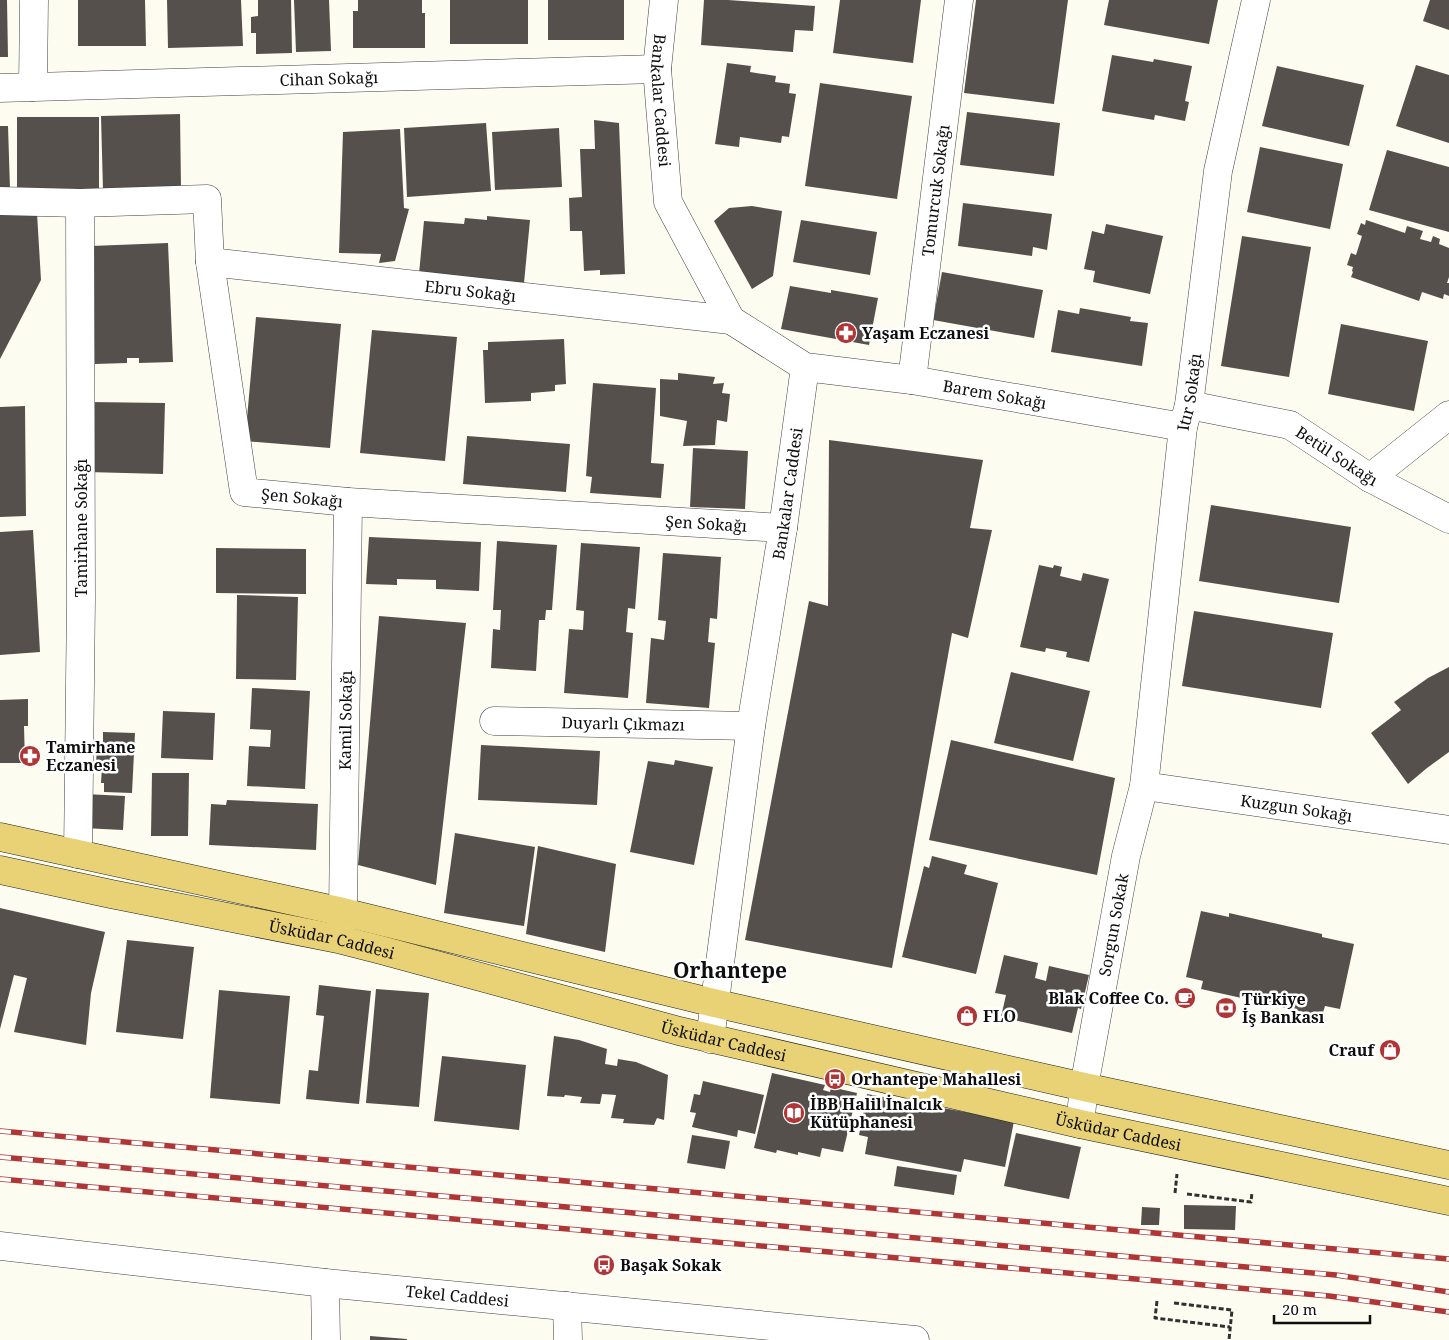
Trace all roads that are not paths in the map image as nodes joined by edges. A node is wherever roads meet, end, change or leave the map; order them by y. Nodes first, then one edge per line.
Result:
1 (34, 0) edge
2 (664, 0) edge
3 (959, 0) edge
4 (1256, 0) edge
5 (657, 69) junction
6 (33, 87) junction
7 (0, 88) edge
8 (0, 201) edge
9 (80, 203) junction
10 (210, 262) junction
11 (731, 320) junction
12 (805, 366) junction
13 (912, 380) junction
14 (1449, 415) edge
15 (1186, 416) junction
16 (1370, 478) junction
17 (348, 502) junction
18 (1449, 519) edge
19 (782, 528) junction
20 (494, 720) dead end
21 (751, 726) junction
22 (1144, 786) junction
23 (1449, 830) edge
24 (0, 837) edge
25 (78, 854) junction
26 (0, 870) edge
27 (342, 912) junction
28 (338, 939) junction
29 (714, 1003) junction
30 (710, 1039) junction
31 (1084, 1087) junction
32 (1080, 1124) junction
33 (1449, 1165) edge
34 (1449, 1201) edge
35 (0, 1246) edge
36 (325, 1283) junction
37 (567, 1306) junction
38 (326, 1340) edge
39 (568, 1340) edge
40 (905, 1340) edge

1 - 6 street
2 - 5 street, Bankalar Caddesi
3 - 13 street, Tomurcuk Sokağı
4 - 15 street, Itır Sokağı
5 - 6 street, Cihan Sokağı
5 - 11 street, Bankalar Caddesi
6 - 7 street, Cihan Sokağı
8 - 9 street
9 - 10 street, Şen Sokağı
9 - 25 street, Tamirhane Sokağı
10 - 11 street, Ebru Sokağı
10 - 17 street, Şen Sokağı
11 - 12 street
12 - 13 street, Barem Sokağı
12 - 19 street, Bankalar Caddesi
13 - 15 street, Barem Sokağı
14 - 16 street
15 - 16 street, Betül Sokağı
15 - 22 street, Itır Sokağı
16 - 18 street, Betül Sokağı
17 - 19 street, Şen Sokağı
17 - 27 street, Kamil Sokağı
19 - 21 street, Bankalar Caddesi
20 - 21 street, Duyarlı Çıkmazı
21 - 29 street, Bankalar Caddesi
22 - 23 street, Kuzgun Sokağı
22 - 31 street, Sorgun Sokak
24 - 25 main road, Üsküdar Caddesi
25 - 27 main road, Üsküdar Caddesi
26 - 28 main road, Üsküdar Caddesi
27 - 28 street, Kamil Sokağı
27 - 29 main road, Üsküdar Caddesi
28 - 30 main road, Üsküdar Caddesi
29 - 30 street, Bankalar Caddesi
29 - 31 main road, Üsküdar Caddesi
30 - 32 main road, Üsküdar Caddesi
31 - 32 street, Sorgun Sokak
31 - 33 main road, Üsküdar Caddesi
32 - 34 main road, Üsküdar Caddesi
35 - 36 street, Tekel Caddesi
36 - 37 street, Tekel Caddesi
36 - 38 street
37 - 39 street
37 - 40 street, Tekel Caddesi

